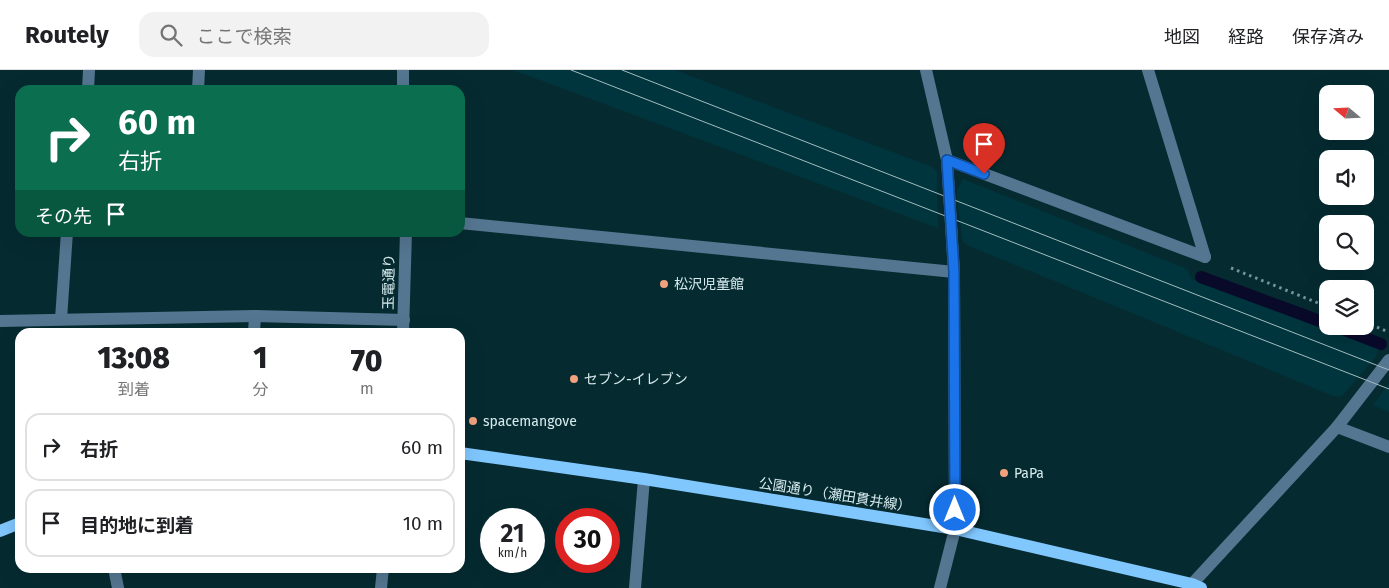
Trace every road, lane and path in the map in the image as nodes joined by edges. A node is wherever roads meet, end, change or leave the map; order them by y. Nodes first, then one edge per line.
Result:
1 (90, 70) edge
2 (199, 70) edge
3 (403, 70) edge
4 (926, 70) edge
5 (1148, 70) edge
6 (88, 85) edge
7 (198, 85) edge
8 (403, 85) edge
9 (947, 160) junction
10 (465, 223) edge
11 (67, 237) edge
12 (406, 237) edge
13 (1205, 258) junction
14 (954, 272) junction
15 (1319, 303) edge
16 (255, 316) junction
17 (61, 319) junction
18 (0, 321) edge
19 (403, 326) edge
20 (1374, 326) edge
21 (254, 328) edge
22 (1389, 332) edge
23 (1389, 360) edge
24 (1337, 427) junction
25 (1389, 447) edge
26 (465, 454) edge
27 (644, 479) junction
28 (15, 525) edge
29 (955, 529) junction
30 (0, 530) edge
31 (115, 573) edge
32 (382, 573) edge
33 (1196, 586) edge
34 (118, 588) edge
35 (381, 588) edge
36 (635, 588) edge
37 (940, 588) edge

1 - 6 street
2 - 7 street
3 - 8 street
4 - 9 street
5 - 13 street
9 - 13 street
9 - 14 street
10 - 14 street
11 - 17 street
12 - 19 street, 玉電通り
13 - 15 path
14 - 29 street
16 - 17 street
16 - 19 street
16 - 21 street
17 - 18 street
20 - 22 path
23 - 24 street
24 - 25 street
24 - 33 street
26 - 27 main road, 公園通り（瀬田貫井線）
27 - 29 main road, 公園通り（瀬田貫井線）
27 - 36 street
28 - 30 main road
29 - 33 main road, 公園通り（瀬田貫井線）
29 - 37 street
31 - 34 street
32 - 35 street

